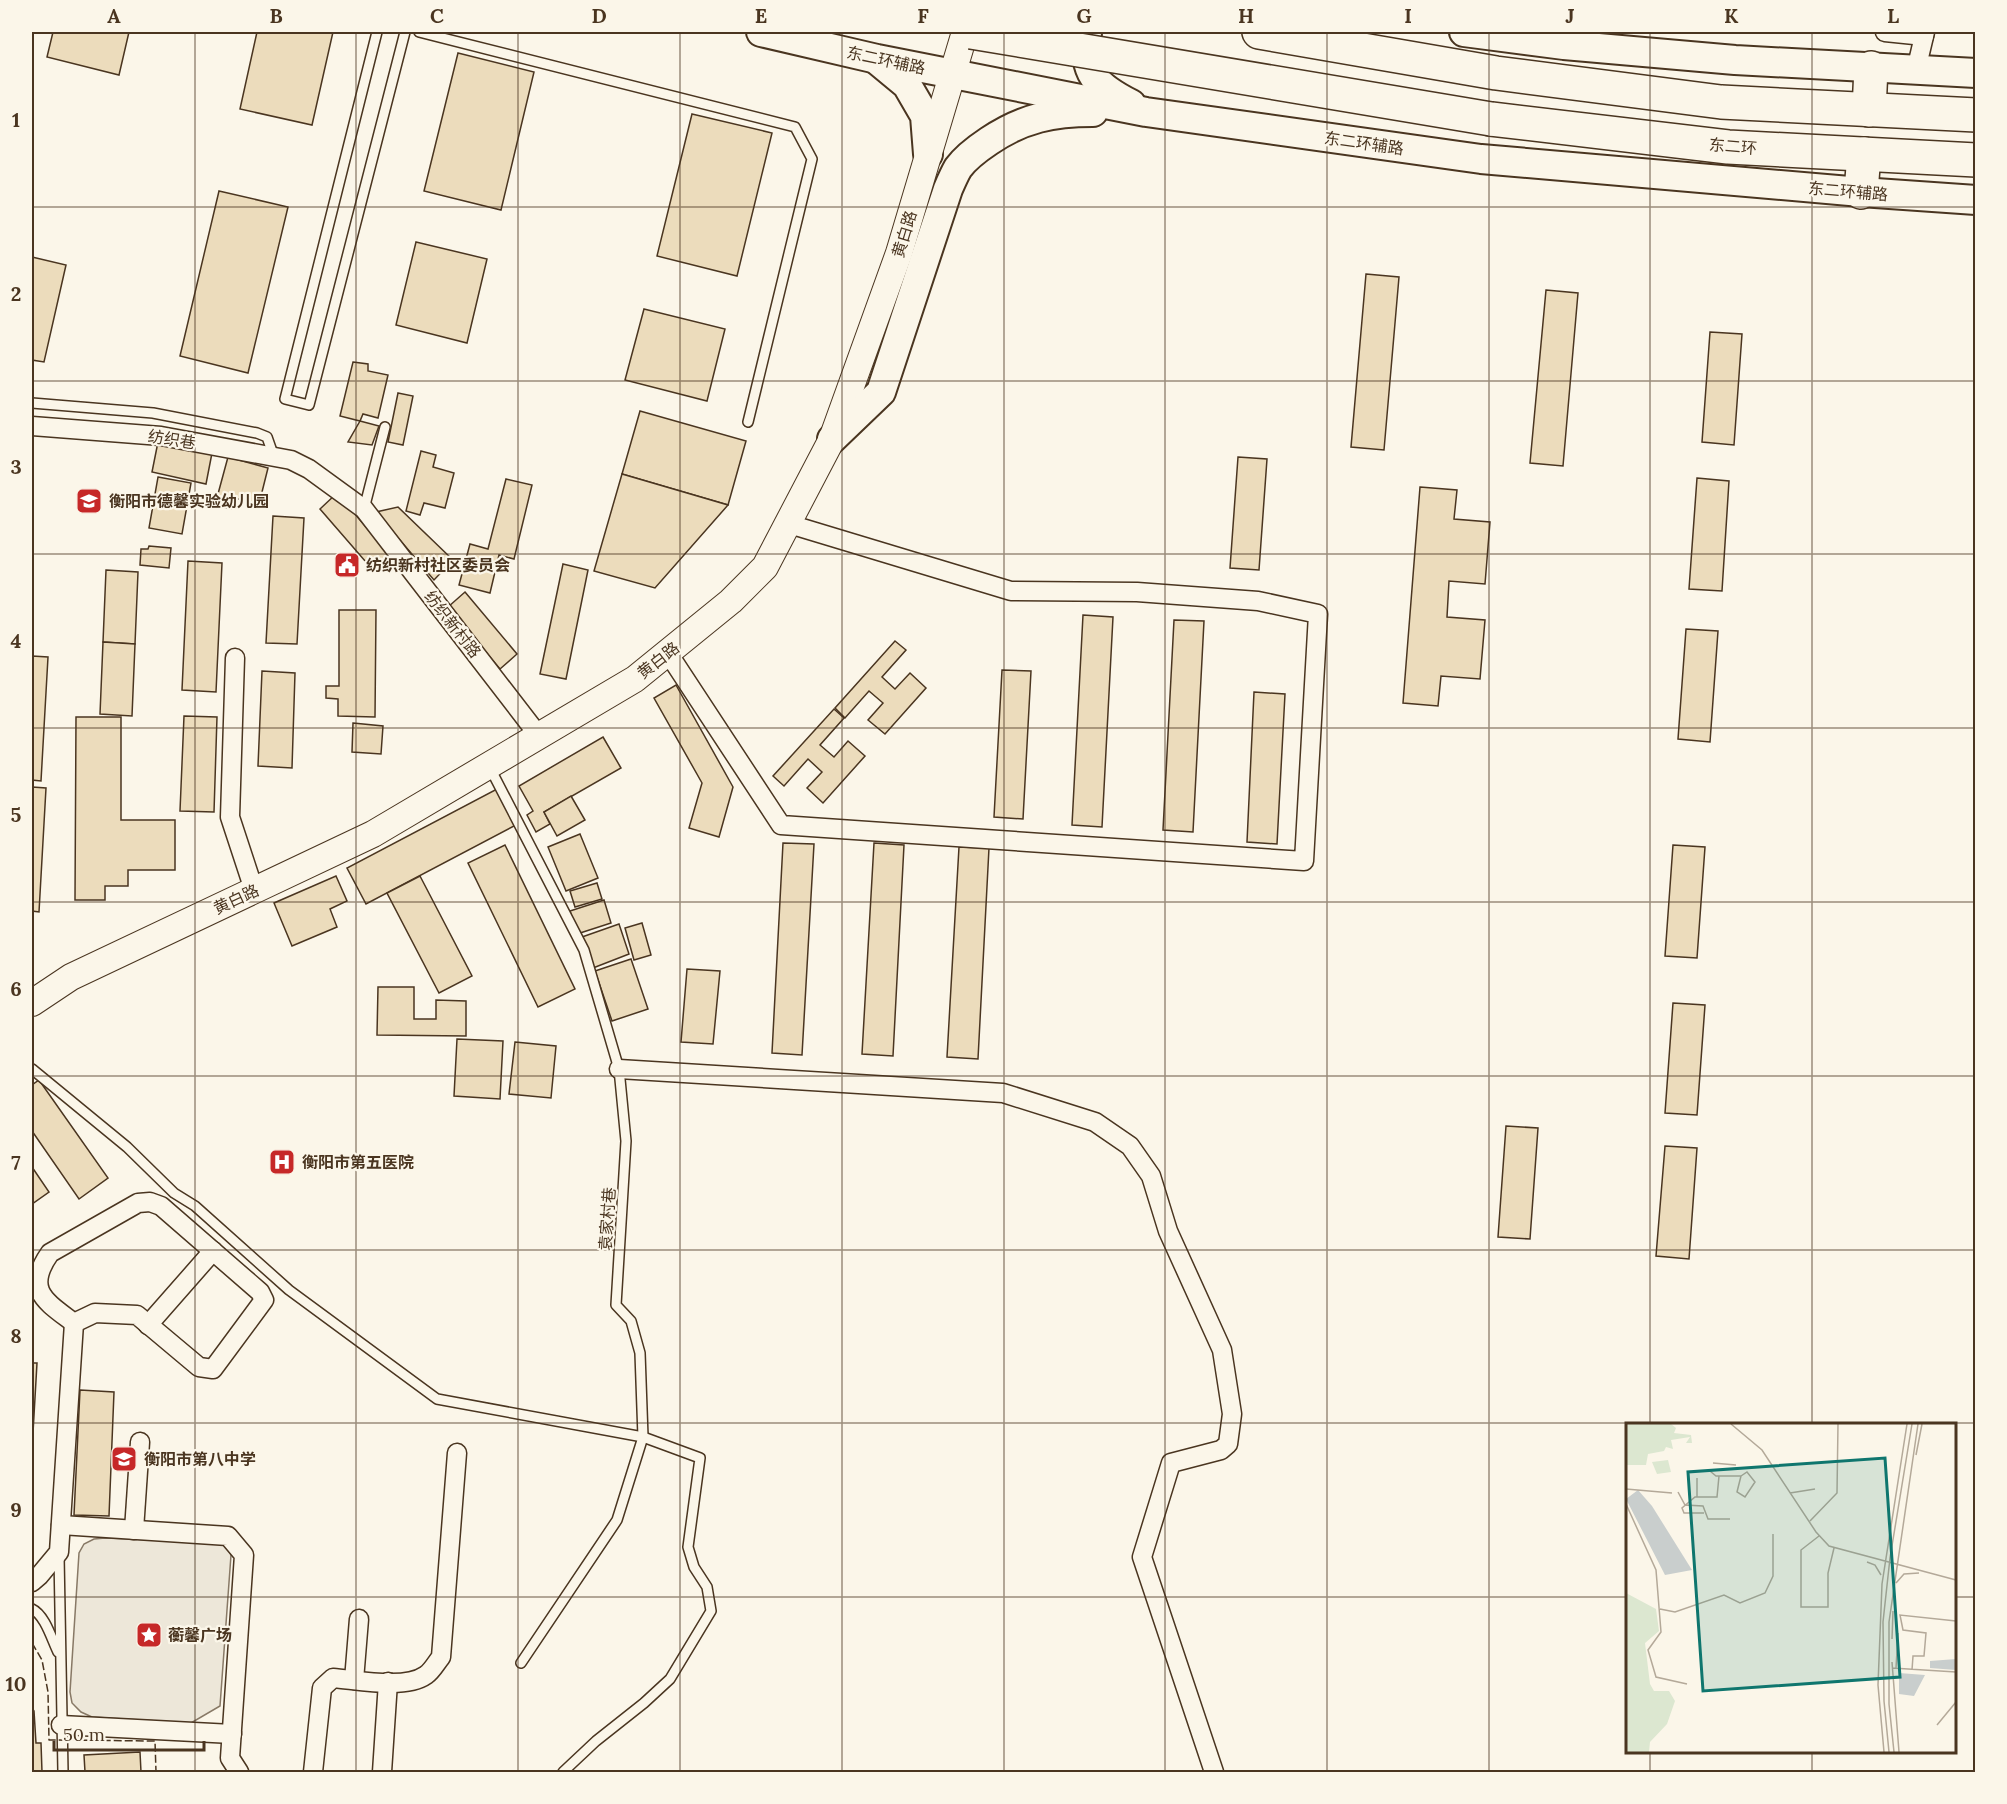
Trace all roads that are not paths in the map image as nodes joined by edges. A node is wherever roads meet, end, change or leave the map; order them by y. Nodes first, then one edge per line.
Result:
1 (377, 32) edge
2 (405, 32) edge
3 (419, 32) edge
4 (765, 32) edge
5 (965, 32) edge
6 (971, 32) edge
7 (1087, 32) edge
8 (1259, 32) edge
9 (1464, 32) edge
10 (1885, 32) edge
11 (1924, 34) edge
12 (876, 59) junction
13 (1871, 68) junction
14 (1916, 70) junction
15 (1976, 73) edge
16 (952, 74) junction
17 (1869, 110) junction
18 (1146, 112) junction
19 (1976, 115) edge
20 (928, 154) junction
21 (1864, 154) junction
22 (1976, 160) edge
23 (1862, 192) junction
24 (1976, 200) edge
25 (32, 403) edge
26 (748, 422) dead end
27 (32, 426) edge
28 (385, 428) dead end
29 (832, 439) junction
30 (274, 457) junction
31 (309, 469) joint
32 (364, 508) junction
33 (789, 524) junction
34 (668, 653) junction
35 (235, 658) dead end
36 (538, 736) junction
37 (489, 765) junction
38 (254, 890) junction
39 (32, 1003) edge
40 (32, 1069) edge
41 (619, 1069) junction
42 (213, 1251) junction
43 (74, 1323) junction
44 (148, 1324) junction
45 (643, 1437) junction
46 (140, 1442) dead end
47 (457, 1453) dead end
48 (61, 1525) junction
49 (134, 1530) junction
50 (59, 1552) junction
51 (32, 1582) edge
52 (32, 1609) edge
53 (358, 1619) dead end
54 (60, 1656) junction
55 (521, 1663) dead end
56 (354, 1680) junction
57 (388, 1682) junction
58 (61, 1725) junction
59 (232, 1734) junction
60 (63, 1773) edge
61 (239, 1773) edge
62 (313, 1773) edge
63 (382, 1773) edge
64 (563, 1773) edge
65 (1214, 1773) edge

1 - 2 lane
3 - 26 lane
4 - 12 main road, 东二环辅路
5 - 16 main road, 黄白路
6 - 21 highway, 东二环, bridge
7 - 18 main road
8 - 17 highway
9 - 13 main road
10 - 11 street
11 - 14 street
12 - 16 main road, 东二环辅路
12 - 20 main road
13 - 14 main road
13 - 17 highway
14 - 15 main road
16 - 18 main road, 东二环辅路
16 - 20 main road, 黄白路
17 - 19 highway
18 - 23 main road, 东二环辅路
18 - 29 main road
20 - 29 main road, 黄白路
21 - 22 highway, 东二环
21 - 23 highway
23 - 24 main road, 东二环辅路
25 - 30 lane
27 - 30 street, 纺织巷
28 - 32 lane
29 - 33 main road, 黄白路
30 - 31 street, 纺织巷
31 - 32 street, 纺织新村路
32 - 36 street, 纺织新村路
33 - 34 main road, 黄白路
33 - 34 street
34 - 36 main road, 黄白路
35 - 38 street
36 - 37 main road, 黄白路
37 - 38 main road, 黄白路
37 - 41 lane, 袁家村巷
38 - 39 main road, 黄白路
40 - 45 lane
41 - 45 lane, 袁家村巷
41 - 65 street
42 - 43 street
42 - 44 street
42 - 44 street
43 - 44 street
43 - 48 street
45 - 55 lane, 袁家村巷
45 - 64 lane
46 - 49 street
47 - 57 street
48 - 49 street
48 - 50 street
49 - 59 street
50 - 51 street
50 - 54 lane
52 - 54 lane
53 - 56 street
54 - 58 lane
56 - 57 street
56 - 62 street
57 - 63 street
58 - 59 street
58 - 60 lane
59 - 61 street

